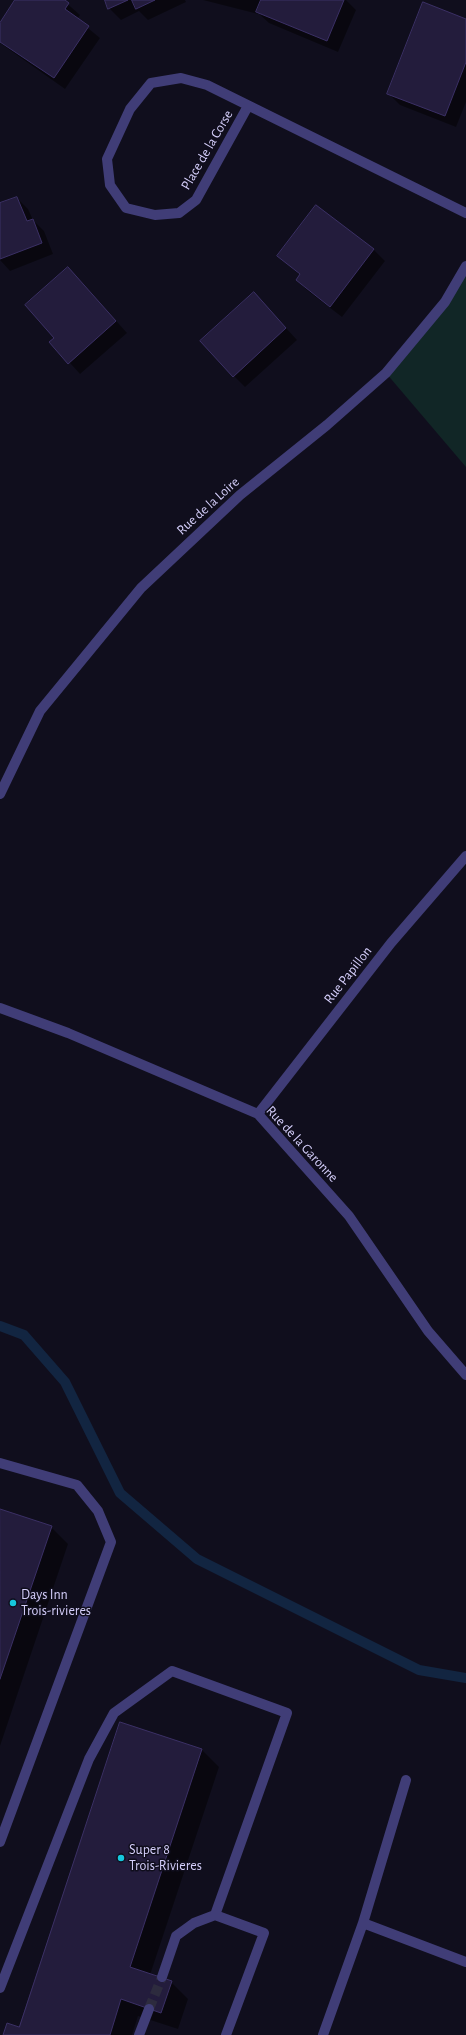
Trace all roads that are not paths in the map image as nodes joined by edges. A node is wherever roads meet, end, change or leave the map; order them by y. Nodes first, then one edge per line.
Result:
1 (248, 106) junction
2 (466, 213) edge
3 (466, 266) edge
4 (0, 794) edge
5 (466, 856) edge
6 (0, 1008) edge
7 (258, 1114) junction
8 (466, 1375) edge
9 (0, 1463) edge
10 (406, 1780) dead end
11 (0, 1842) edge
12 (215, 1915) junction
13 (363, 1923) junction
14 (466, 1962) edge
15 (162, 1977) tunnel mouth
16 (0, 1988) edge
17 (149, 2009) tunnel mouth
18 (139, 2035) edge
19 (226, 2035) edge
20 (323, 2035) edge

1 - 1 street, Place de la Corse
1 - 2 street, Place de la Corse
3 - 4 street, Rue de la Loire
5 - 7 street, Rue Papillon
6 - 7 street, Rue de la Garonne
7 - 8 street, Rue de la Garonne
9 - 11 street
10 - 13 street
12 - 15 street
12 - 16 street
12 - 19 street
13 - 14 street
13 - 20 street
17 - 18 street

